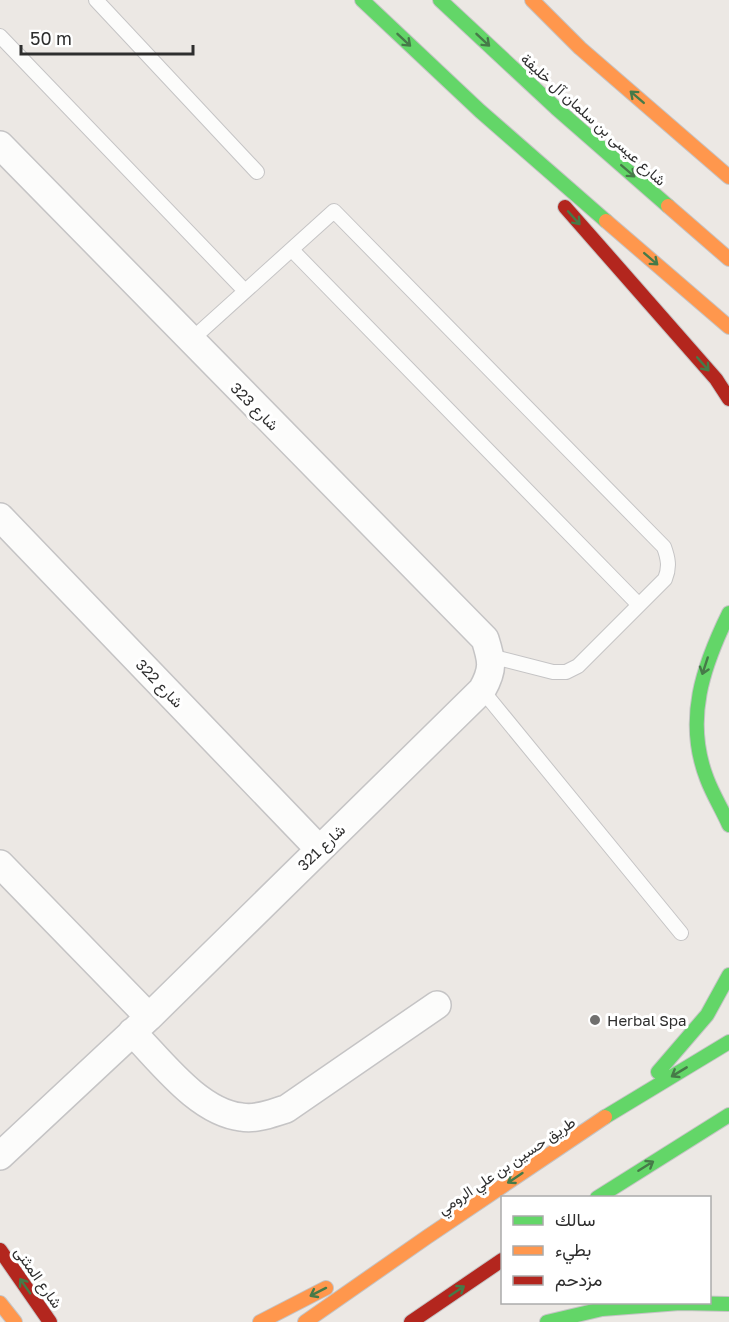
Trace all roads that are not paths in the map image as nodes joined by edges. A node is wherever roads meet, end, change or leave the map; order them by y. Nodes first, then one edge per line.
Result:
1 (96, 0) edge
2 (362, 0) edge
3 (441, 0) edge
4 (532, 0) edge
5 (0, 36) edge
6 (480, 111) junction
7 (0, 145) edge
8 (257, 172) dead end
9 (729, 177) edge
10 (292, 250) junction
11 (729, 259) edge
12 (245, 291) junction
13 (729, 327) edge
14 (190, 341) junction
15 (729, 399) edge
16 (0, 518) edge
17 (638, 604) junction
18 (729, 613) edge
19 (488, 674) junction
20 (729, 825) edge
21 (319, 849) junction
22 (0, 864) edge
23 (681, 933) dead end
24 (729, 975) edge
25 (437, 1005) dead end
26 (140, 1024) junction
27 (729, 1042) edge
28 (631, 1100) junction
29 (729, 1114) edge
30 (0, 1156) edge
31 (599, 1196) edge
32 (427, 1238) junction
33 (0, 1250) edge
34 (501, 1261) edge
35 (0, 1303) edge
36 (667, 1304) edge
37 (711, 1304) edge
38 (729, 1304) edge
39 (15, 1322) edge
40 (50, 1322) edge
41 (260, 1322) edge
42 (305, 1322) edge
43 (411, 1322) edge
44 (547, 1322) edge

1 - 8 lane
2 -> 6 main road
3 -> 11 main road, شارع عيسى بن سلمان آل خليفة
9 -> 4 main road
5 - 12 lane
6 -> 13 main road
6 -> 15 main road
7 - 14 street, شارع 323
10 - 12 lane
10 - 17 lane
10 - 17 lane
12 - 14 lane
14 - 19 street, شارع 323
16 - 21 street, شارع 322
17 - 19 lane
18 -> 20 main road
19 - 21 street, شارع 321
19 - 23 lane
21 - 26 street, شارع 321
22 - 26 street
24 - 28 main road
25 - 26 street
26 - 30 street, شارع 321
27 -> 28 main road, طريق حسين بن علي الرومي
28 -> 32 main road, طريق حسين بن علي الرومي
31 -> 29 main road
32 -> 41 main road
32 - 42 main road, طريق حسين بن علي الرومي
40 -> 33 main road, شارع المثنى
43 -> 34 main road
35 - 39 main road
36 - 44 main road
37 - 38 main road

